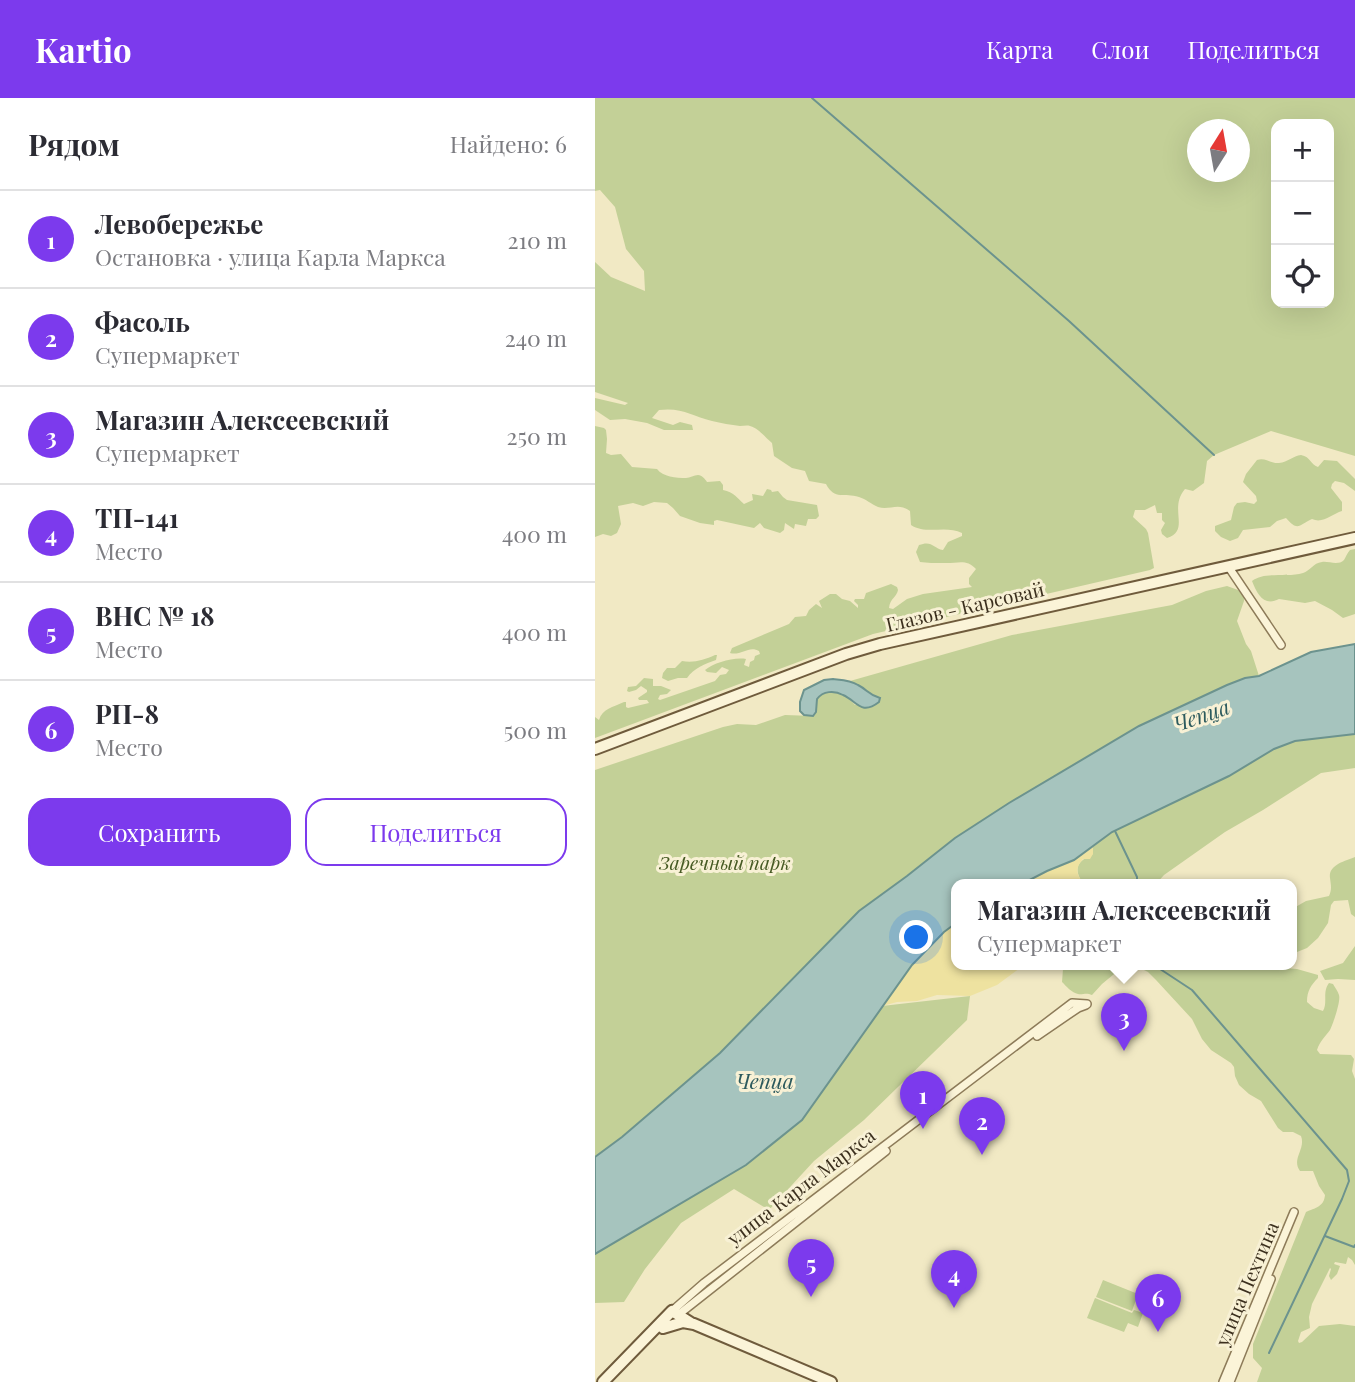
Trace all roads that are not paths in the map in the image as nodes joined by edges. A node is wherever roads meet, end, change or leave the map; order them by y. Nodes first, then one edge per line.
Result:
1 (1355, 538) edge
2 (1227, 566) junction
3 (1280, 645) dead end
4 (595, 749) edge
5 (692, 1302) junction
6 (675, 1313) junction
7 (694, 1324) junction
8 (663, 1328) junction
9 (804, 1377) edge
10 (603, 1382) edge
11 (612, 1382) edge
12 (831, 1382) edge
13 (1223, 1382) edge
14 (1230, 1382) edge

1 - 2 main road, Глазов - Карсовай
2 - 3 street
2 - 4 main road, Глазов - Карсовай
5 - 6 street, улица Карла Маркса
5 - 6 street, улица Карла Маркса
5 - 7 street
6 - 7 main road
6 - 8 main road, улица Карла Маркса
6 - 10 main road, улица Карла Маркса
7 - 8 main road
7 - 9 main road
8 - 11 main road, улица Карла Маркса
9 - 12 main road
13 - 14 street, улица Пехтина

